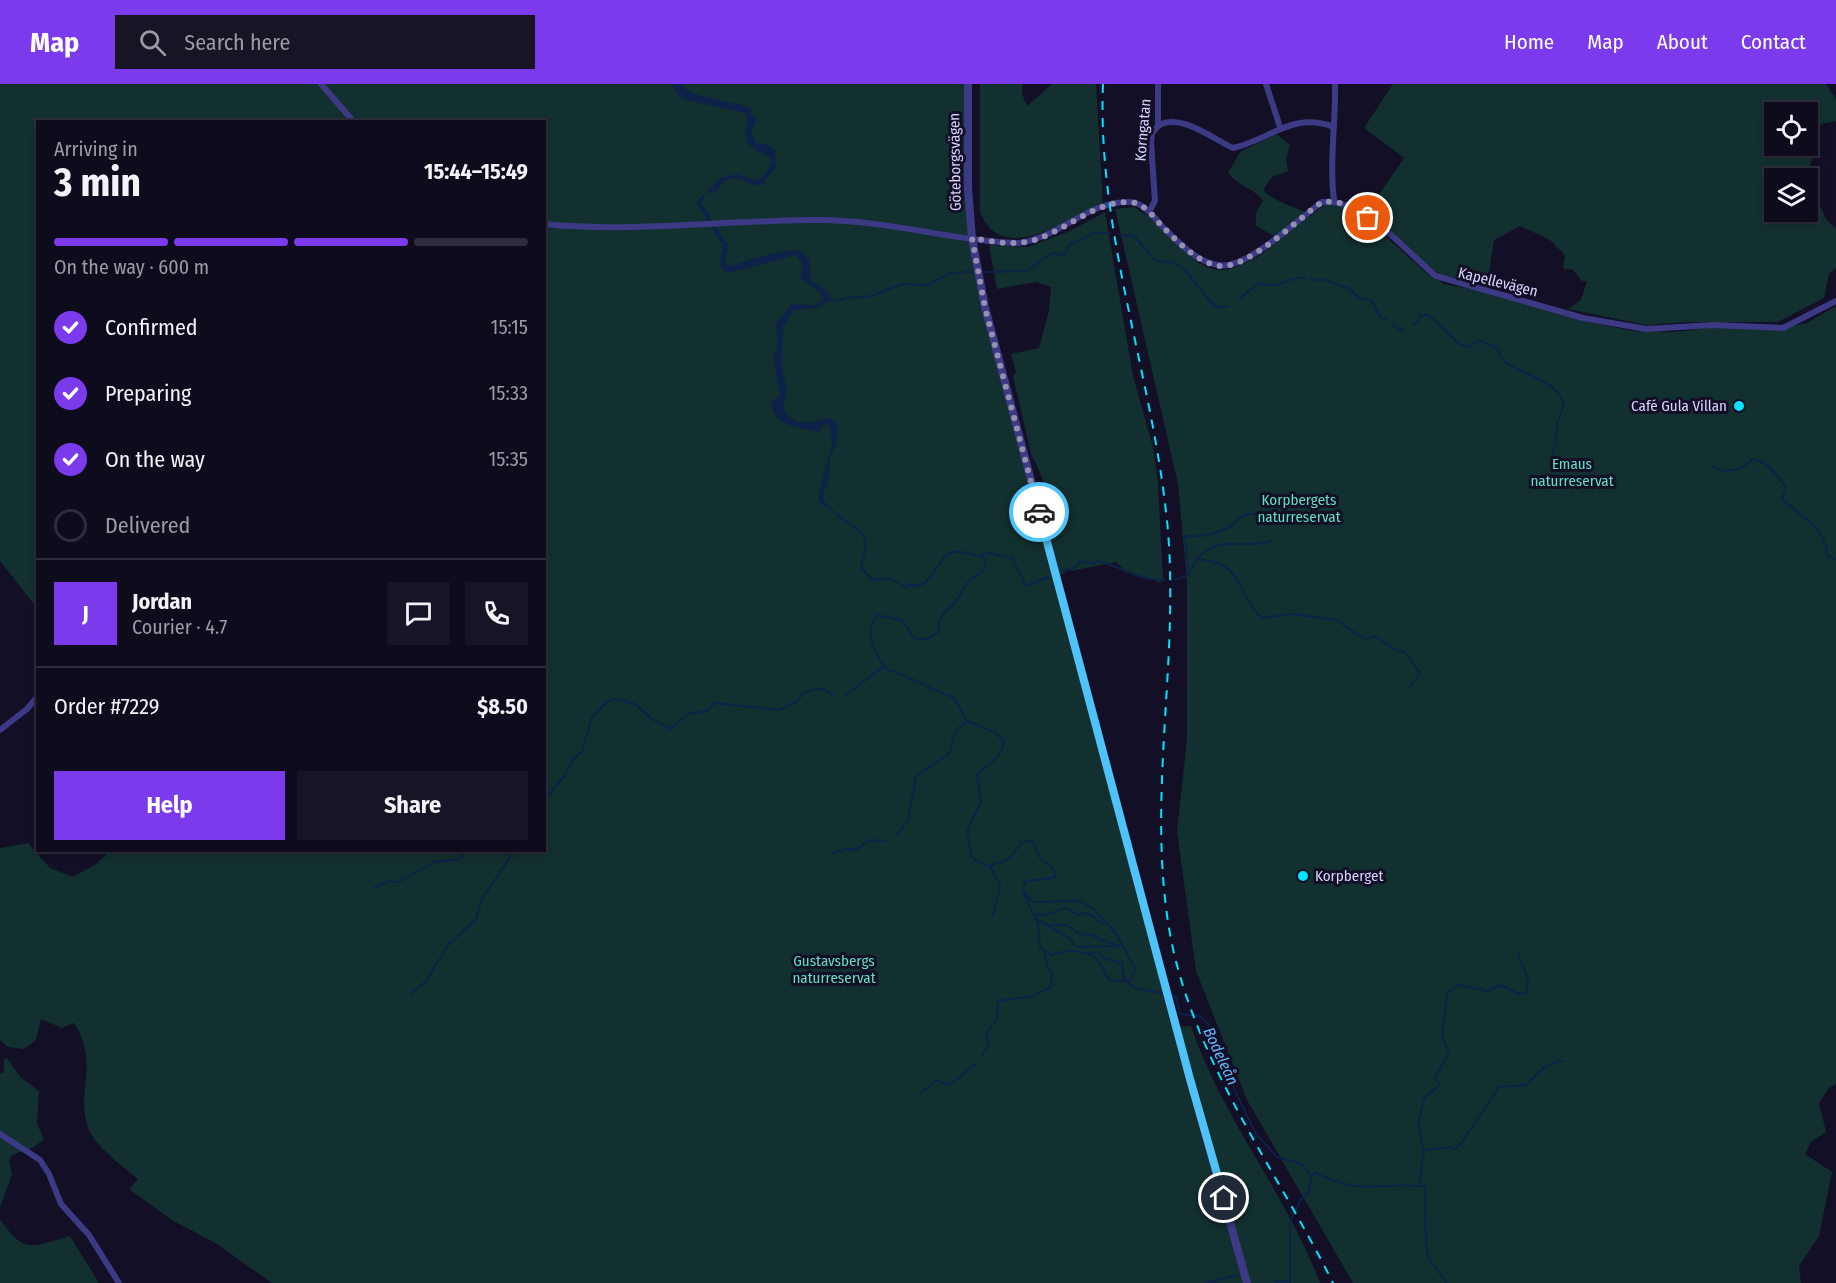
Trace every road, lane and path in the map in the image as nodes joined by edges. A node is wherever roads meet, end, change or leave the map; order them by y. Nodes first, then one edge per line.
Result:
1 (321, 84) edge
2 (968, 84) edge
3 (1158, 84) edge
4 (1266, 84) edge
5 (1335, 84) edge
6 (352, 120) edge
7 (1158, 126) junction
8 (1334, 127) junction
9 (1280, 128) junction
10 (1334, 200) junction
11 (1149, 212) junction
12 (546, 224) edge
13 (972, 238) junction
14 (1836, 301) edge
15 (36, 698) edge
16 (0, 730) edge
17 (0, 1134) edge
18 (119, 1283) edge
19 (1247, 1283) edge

1 - 6 street
2 - 13 street, Göteborgsvägen
3 - 7 street, Korngatan
4 - 9 street
5 - 8 street
7 - 9 street
7 - 11 street, Korngatan
8 - 9 street
8 - 10 street
10 - 11 street
10 - 14 street, Kapellevägen
11 - 13 street
12 - 13 street
13 - 19 street, Göteborgsvägen
15 - 16 street
17 - 18 street

